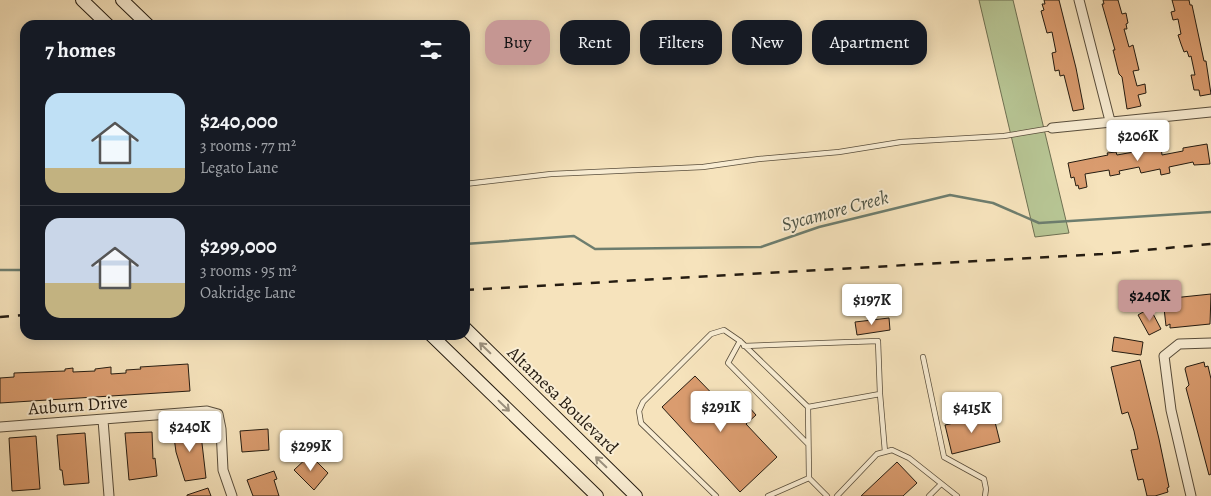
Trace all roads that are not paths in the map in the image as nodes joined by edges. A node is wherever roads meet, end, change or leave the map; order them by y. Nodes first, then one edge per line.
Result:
1 (82, 0) edge
2 (122, 0) edge
3 (1080, 0) edge
4 (103, 20) edge
5 (143, 20) edge
6 (1211, 112) edge
7 (1110, 121) junction
8 (1052, 128) joint
9 (470, 183) edge
10 (470, 333) edge
11 (436, 340) edge
12 (740, 341) junction
13 (1211, 342) edge
14 (744, 346) junction
15 (923, 357) dead end
16 (880, 394) junction
17 (808, 407) junction
18 (103, 420) junction
19 (0, 427) edge
20 (808, 444) junction
21 (886, 452) junction
22 (809, 478) junction
23 (941, 484) junction
24 (109, 496) edge
25 (232, 496) edge
26 (596, 496) edge
27 (636, 496) edge
28 (716, 496) edge
29 (768, 496) edge
30 (827, 496) edge
31 (836, 496) edge
32 (929, 496) edge
33 (957, 496) edge
34 (985, 496) edge
35 (1192, 496) edge

1 - 4 main road
2 - 5 main road
3 - 7 street
6 - 7 street
7 - 8 street
8 - 9 lane
27 -> 10 main road, Altamesa Boulevard
11 -> 26 main road
12 - 14 lane
12 - 20 lane
12 - 28 lane
13 - 35 street
14 - 16 lane
14 - 17 lane
15 - 34 lane
16 - 17 lane
16 - 21 lane
17 - 20 lane
18 - 19 street, Auburn Drive
18 - 24 street
18 - 25 street, Auburn Drive
20 - 22 lane
21 - 23 lane
21 - 31 lane
22 - 29 lane
22 - 30 lane
23 - 32 lane
23 - 33 lane

